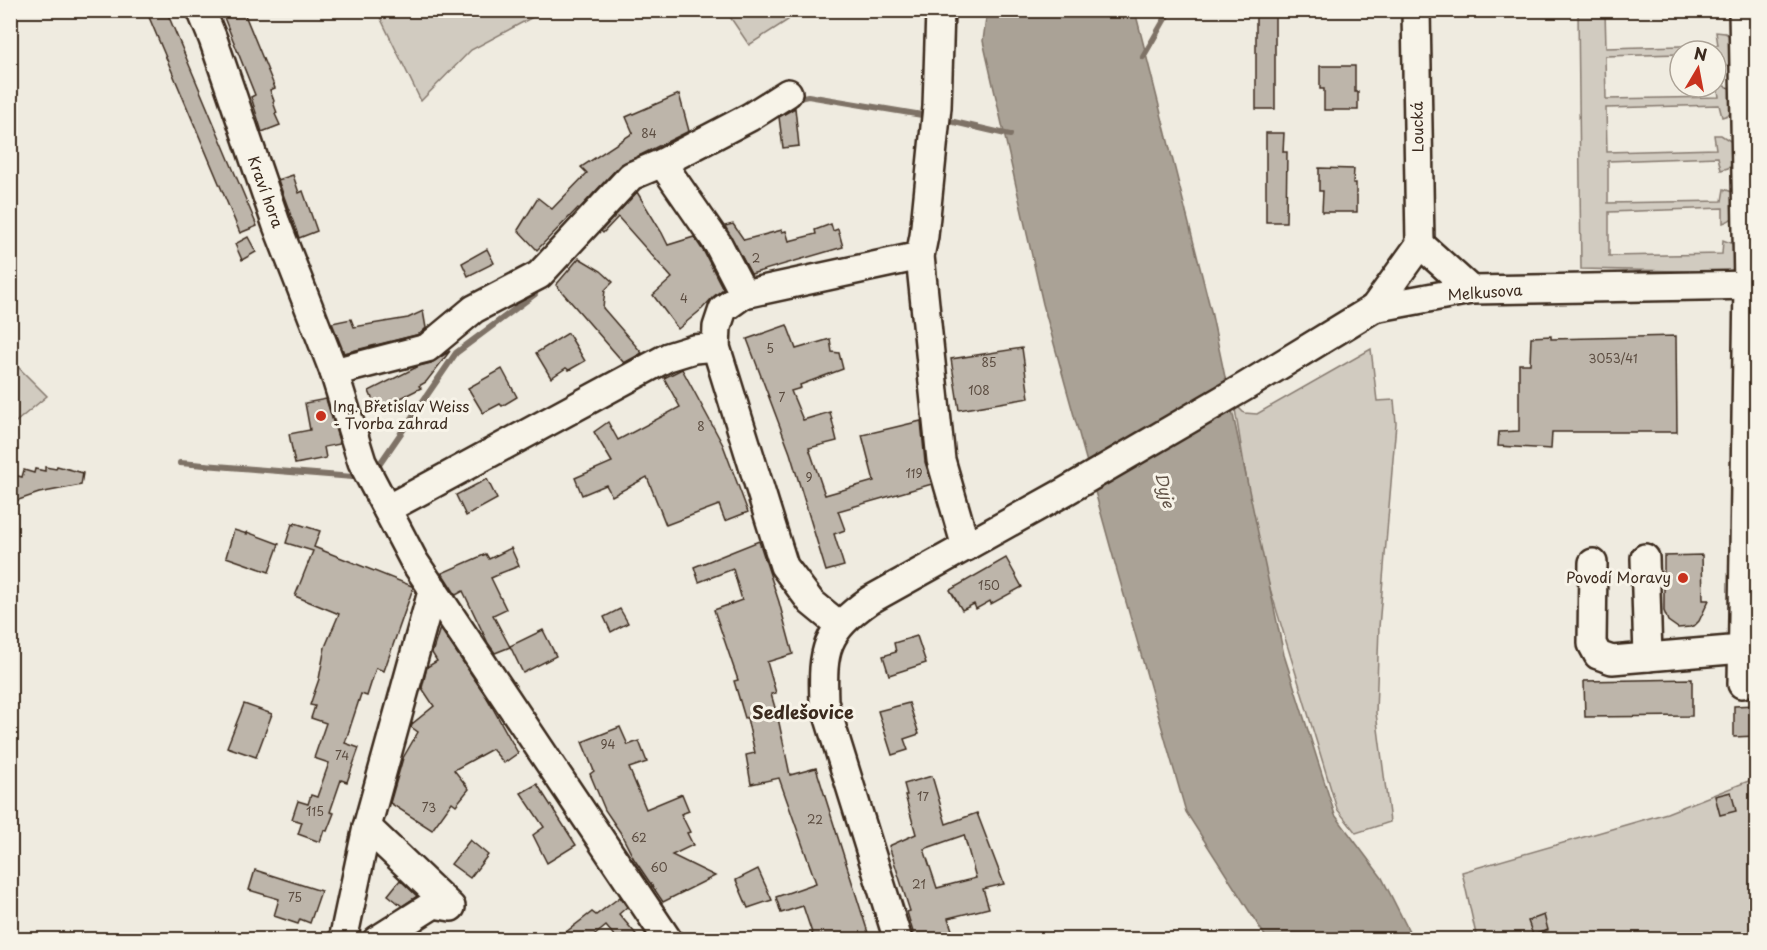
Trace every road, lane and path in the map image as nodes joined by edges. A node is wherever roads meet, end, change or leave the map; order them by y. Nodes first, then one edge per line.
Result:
1 (201, 10) edge
2 (940, 10) edge
3 (1416, 10) edge
4 (1743, 10) edge
5 (788, 93) dead end
6 (662, 164) junction
7 (1420, 244) junction
8 (920, 256) junction
9 (1752, 285) edge
10 (1471, 291) junction
11 (744, 294) junction
12 (1374, 308) junction
13 (716, 347) junction
14 (334, 372) junction
15 (1751, 464) edge
16 (387, 509) junction
17 (966, 547) junction
18 (1645, 558) dead end
19 (1593, 563) dead end
20 (433, 588) junction
21 (839, 625) junction
22 (1742, 649) junction
23 (1648, 657) junction
24 (1742, 684) dead end
25 (367, 827) junction
26 (344, 939) edge
27 (377, 939) edge
28 (668, 939) edge
29 (898, 939) edge

1 - 14 street, Kraví hora
2 - 8 street
3 - 7 street, Loucká
4 - 9 street
5 - 6 street
6 - 11 street
6 - 14 street
7 - 10 street
7 - 12 street
8 - 11 street
8 - 17 street
9 - 10 street, Melkusova
9 - 15 street
10 - 12 street, Melkusova
11 - 13 street
12 - 17 street, Melkusova
13 - 16 street
13 - 21 street
14 - 16 street, Kraví hora
15 - 22 street
16 - 20 street, Kraví hora
17 - 21 street, Melkusova
18 - 23 street
19 - 23 street
20 - 25 street
20 - 28 street, Kraví hora
21 - 29 street
22 - 23 street
22 - 24 street
25 - 26 street
25 - 27 street

